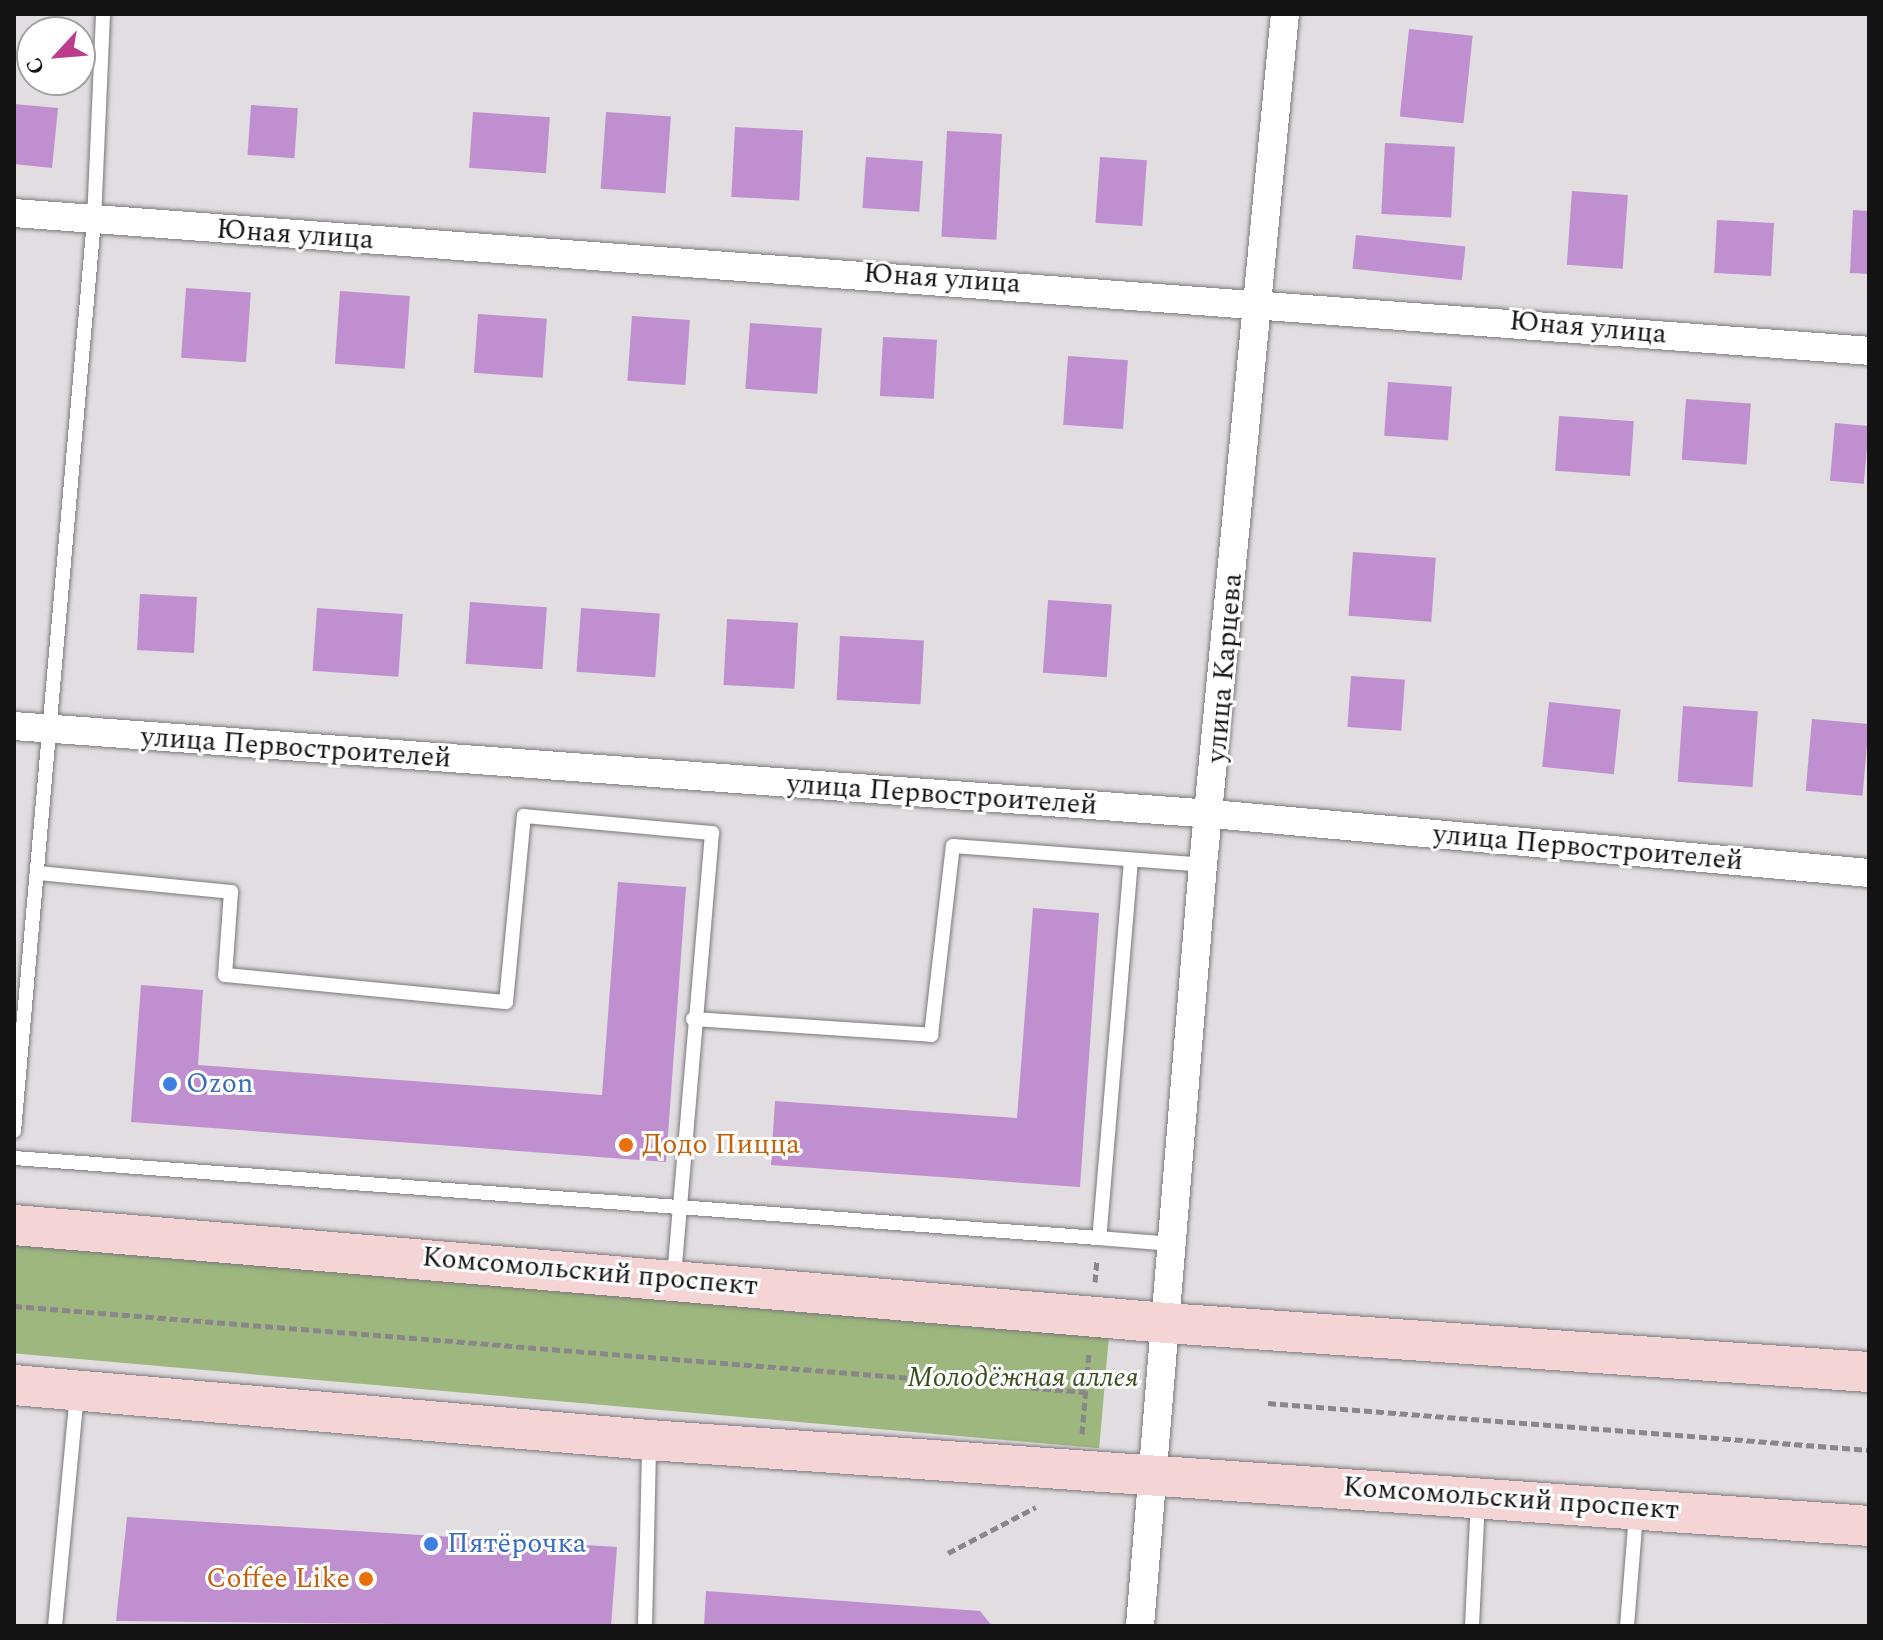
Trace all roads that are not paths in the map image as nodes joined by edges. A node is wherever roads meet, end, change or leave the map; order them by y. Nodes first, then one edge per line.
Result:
1 (103, 14) edge
2 (1285, 14) edge
3 (14, 213) edge
4 (94, 221) junction
5 (1257, 301) junction
6 (1869, 351) edge
7 (14, 726) edge
8 (52, 730) junction
9 (1212, 814) junction
10 (1131, 860) junction
11 (1203, 865) junction
12 (38, 873) junction
13 (1869, 873) edge
14 (693, 1019) junction
15 (14, 1131) edge
16 (14, 1158) edge
17 (680, 1206) junction
18 (14, 1225) edge
19 (1099, 1238) junction
20 (1172, 1244) junction
21 (674, 1278) junction
22 (1166, 1323) junction
23 (1869, 1372) edge
24 (14, 1385) edge
25 (77, 1391) junction
26 (649, 1440) junction
27 (1153, 1474) junction
28 (1479, 1497) junction
29 (1637, 1509) junction
30 (1869, 1526) edge
31 (55, 1626) edge
32 (645, 1626) edge
33 (1140, 1626) edge
34 (1472, 1626) edge
35 (1627, 1626) edge

1 - 4 lane
2 - 5 street, улица Карцева
3 - 4 street, Юная улица
4 - 5 street, Юная улица
4 - 8 lane
5 - 6 street, Юная улица
5 - 9 street, улица Карцева
7 - 8 street, улица Первостроителей
8 - 9 street, улица Первостроителей
8 - 12 lane
9 - 11 street, улица Карцева
9 - 13 street, улица Первостроителей
10 - 11 lane
10 - 14 lane
10 - 19 lane
11 - 20 street, улица Карцева
12 - 14 lane
12 - 15 lane
14 - 17 lane
16 - 17 lane
17 - 19 lane
17 - 21 lane
18 - 21 main road, Комсомольский проспект
19 - 20 lane
20 - 22 street, улица Карцева
21 - 22 main road, Комсомольский проспект
22 - 23 main road, Комсомольский проспект
22 - 27 street
24 - 25 main road, Комсомольский проспект
25 - 26 main road, Комсомольский проспект
25 - 31 lane
26 - 27 main road, Комсомольский проспект
26 - 32 lane
27 - 28 main road, Комсомольский проспект
27 - 33 street
28 - 29 main road, Комсомольский проспект
28 - 34 lane
29 - 30 main road, Комсомольский проспект
29 - 35 lane

